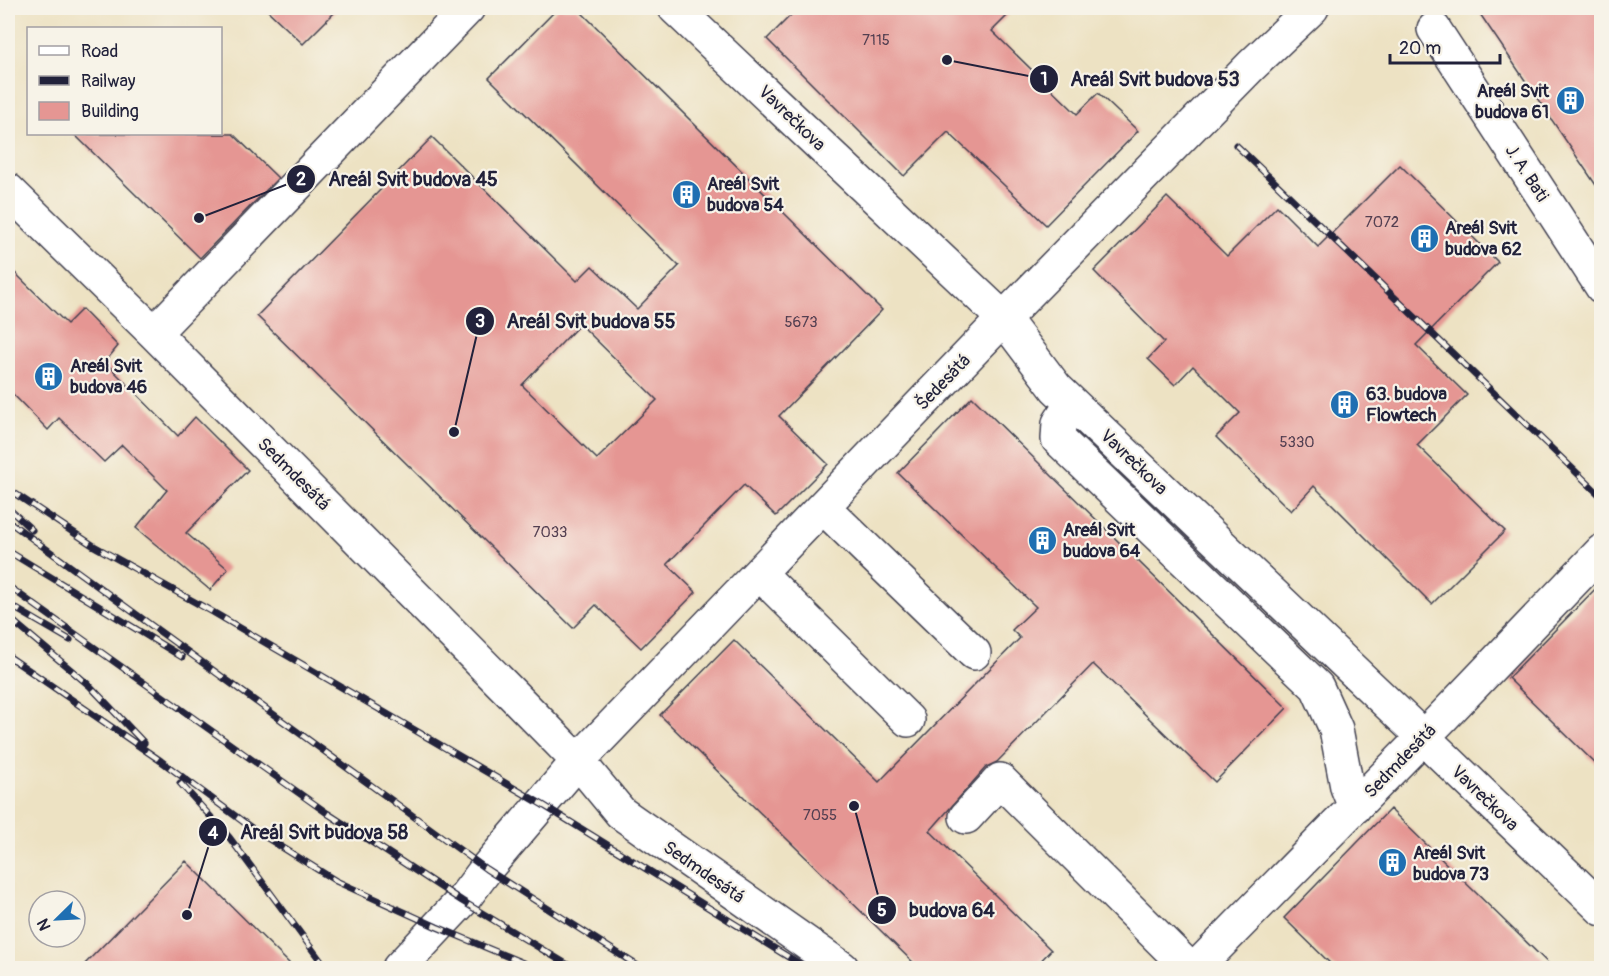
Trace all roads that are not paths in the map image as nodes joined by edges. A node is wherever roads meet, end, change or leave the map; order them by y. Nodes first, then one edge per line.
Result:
1 (468, 8) edge
2 (675, 8) edge
3 (1312, 8) edge
4 (1434, 28) dead end
5 (8, 190) edge
6 (1602, 287) edge
7 (1004, 319) junction
8 (154, 333) junction
9 (1072, 403) junction
10 (823, 507) junction
11 (1602, 551) edge
12 (759, 573) junction
13 (974, 653) dead end
14 (908, 720) dead end
15 (1423, 737) junction
16 (578, 761) junction
17 (1355, 807) junction
18 (966, 817) dead end
19 (1602, 909) edge
20 (399, 969) edge
21 (842, 969) edge
22 (1189, 969) edge
23 (1196, 969) edge

1 - 8 street
2 - 7 street, Vavrečkova
3 - 7 street, Šedesátá
4 - 6 street, J. A. Bati
5 - 8 street, Sedmdesátá
7 - 9 street, Vavrečkova
7 - 10 street, Šedesátá
8 - 16 street, Sedmdesátá
9 - 15 street, Vavrečkova
9 - 17 street
10 - 12 street, Šedesátá
10 - 13 street
11 - 15 street, Sedmdesátá
12 - 14 street
12 - 16 street, Šedesátá
15 - 17 street, Sedmdesátá
15 - 19 street, Vavrečkova
16 - 20 street
16 - 21 street, Sedmdesátá
17 - 23 street, Sedmdesátá
18 - 22 street

